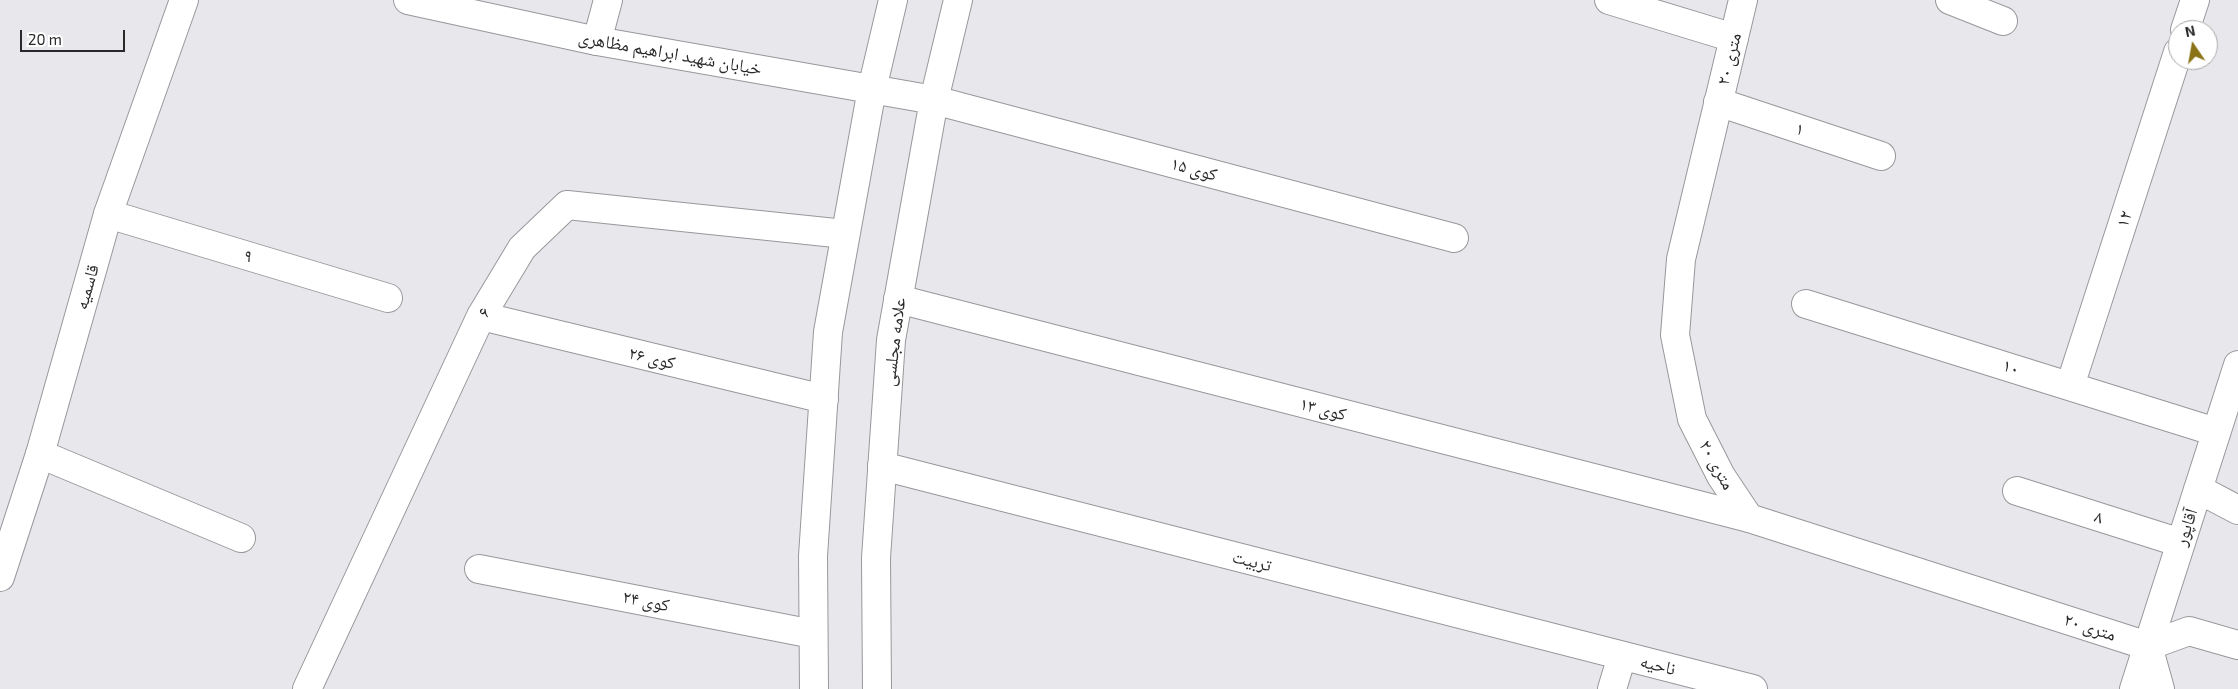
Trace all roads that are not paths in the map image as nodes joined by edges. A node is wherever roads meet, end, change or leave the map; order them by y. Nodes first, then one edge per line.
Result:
1 (184, 0) edge
2 (608, 0) edge
3 (893, 0) edge
4 (958, 0) edge
5 (1609, 0) edge
6 (1743, 0) edge
7 (1950, 0) edge
8 (2195, 0) edge
9 (416, 1) edge
10 (2188, 20) edge
11 (2003, 21) dead end
12 (1734, 38) junction
13 (597, 41) junction
14 (2172, 70) edge
15 (872, 89) junction
16 (934, 100) junction
17 (1718, 102) junction
18 (1881, 156) dead end
19 (108, 214) junction
20 (846, 234) junction
21 (1454, 238) dead end
22 (388, 298) dead end
23 (898, 299) junction
24 (1806, 304) dead end
25 (481, 316) junction
26 (2238, 365) edge
27 (2070, 386) junction
28 (824, 399) junction
29 (2216, 432) junction
30 (40, 454) junction
31 (882, 466) junction
32 (2198, 489) junction
33 (2017, 491) dead end
34 (2238, 510) edge
35 (1748, 518) junction
36 (241, 538) dead end
37 (2180, 544) junction
38 (479, 568) dead end
39 (0, 577) edge
40 (813, 634) junction
41 (2238, 645) edge
42 (2148, 646) junction
43 (1622, 656) junction
44 (307, 689) edge
45 (814, 689) edge
46 (877, 689) edge
47 (1612, 689) edge
48 (1753, 689) edge
49 (2134, 689) edge
50 (2160, 689) edge

1 - 19 street, قاسمیه
2 - 13 street
3 - 15 street
4 - 16 street, علامه مجلسی
5 - 12 street
6 - 12 street, ۲۰ متری
7 - 11 street
8 - 10 street
9 - 13 street, خیابان شهید ابراهیم مظاهری
12 - 17 street, ۲۰ متری
13 - 15 street, خیابان شهید ابراهیم مظاهری
14 - 27 street, ۱۲
15 - 16 street, خیابان شهید ابراهیم مظاهری
15 - 20 street
16 - 21 street, کوی ۱۵
16 - 23 street, علامه مجلسی
17 - 18 street, ۱
17 - 35 street, ۲۰ متری
19 - 22 street, ۹
19 - 30 street, قاسمیه
20 - 25 street, ۶
20 - 28 street
23 - 31 street, علامه مجلسی
23 - 35 street, کوی ۱۳
24 - 27 street, ۱۰
25 - 28 street, کوی ۲۶
25 - 44 street, ۶
26 - 29 street, آقاپور
27 - 29 street, ۱۰
28 - 40 street
29 - 32 street, آقاپور
30 - 36 street
30 - 39 street, قاسمیه
31 - 43 street, تربیت
31 - 46 street, علامه مجلسی
32 - 34 street
32 - 37 street, آقاپور
33 - 37 street, ۸
35 - 42 street, ۲۰ متری
37 - 42 street, آقاپور
38 - 40 street, کوی ۲۴
40 - 45 street
41 - 42 street
42 - 49 street, آقاپور
42 - 50 street
43 - 47 street
43 - 48 street, ناحیه

